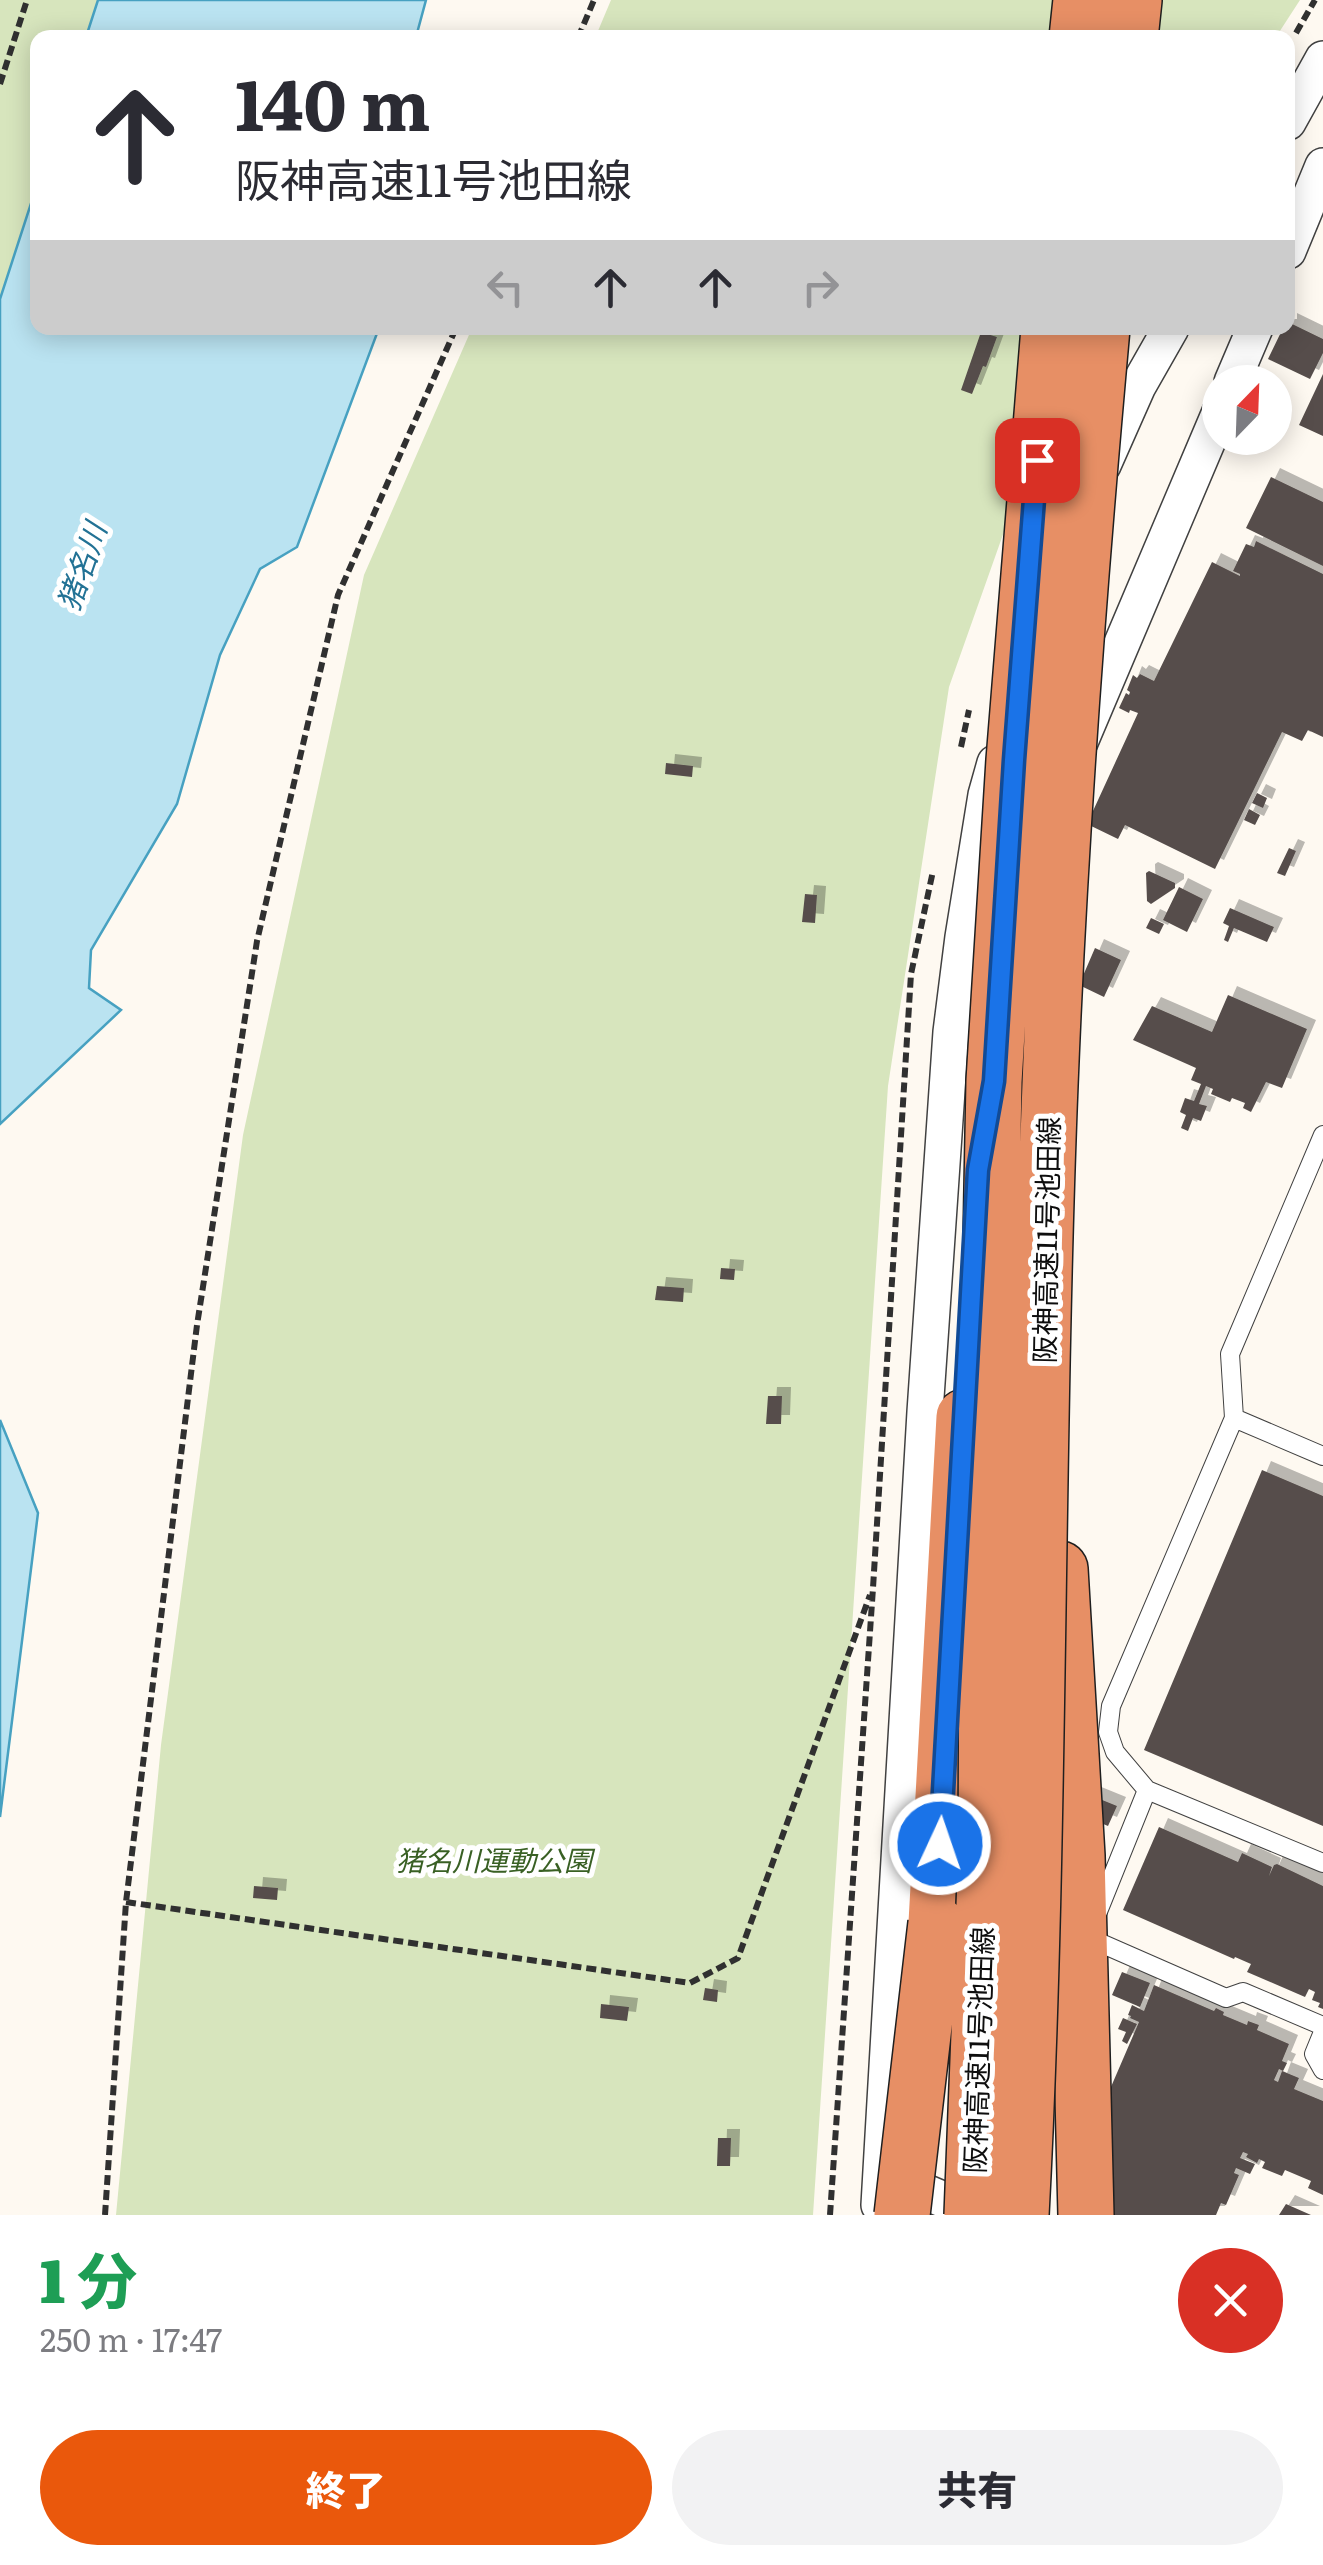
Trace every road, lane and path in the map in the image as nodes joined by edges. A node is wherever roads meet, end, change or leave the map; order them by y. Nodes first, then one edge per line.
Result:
1 (27, 0) edge
2 (594, 0) edge
3 (1081, 0) edge
4 (1134, 0) edge
5 (1315, 0) edge
6 (581, 30) edge
7 (1078, 30) edge
8 (1131, 30) edge
9 (1295, 35) edge
10 (1323, 59) edge
11 (0, 84) edge
12 (1295, 109) edge
13 (1323, 166) edge
14 (1295, 234) edge
15 (453, 335) edge
16 (1048, 335) edge
17 (1101, 335) edge
18 (1167, 335) edge
19 (1252, 335) edge
20 (1239, 365) edge
21 (1202, 455) edge
22 (963, 937) junction
23 (994, 1081) junction
24 (1323, 1135) edge
25 (1045, 1304) junction
26 (1234, 1418) junction
27 (1323, 1456) edge
28 (873, 1588) dead end
29 (1148, 1790) junction
30 (1323, 1863) edge
31 (126, 1902) junction
32 (1323, 2029) edge
33 (1323, 2070) edge
34 (891, 2194) edge
35 (106, 2215) edge
36 (879, 2215) edge
37 (972, 2215) edge
38 (980, 2215) edge
39 (1021, 2215) edge
40 (1086, 2215) edge

1 - 11 path
2 - 6 path
3 - 7 highway
4 - 8 highway
5 - 9 path
10 - 12 street
13 - 14 street
15 - 31 path
16 - 23 highway, 阪神高速11号池田線, bridge
17 - 25 highway, 阪神高速11号池田線, bridge
18 - 22 street
19 - 20 street
21 - 22 street
22 - 34 street
23 - 34 highway, bridge
23 - 37 highway, 阪神高速11号池田線, bridge
24 - 26 lane
25 - 39 highway, 阪神高速11号池田線, bridge
25 - 40 highway, bridge
26 - 27 lane
26 - 29 lane
28 - 31 path
29 - 30 lane
29 - 32 lane
31 - 35 path
32 - 33 lane
34 - 36 street
34 - 38 street

